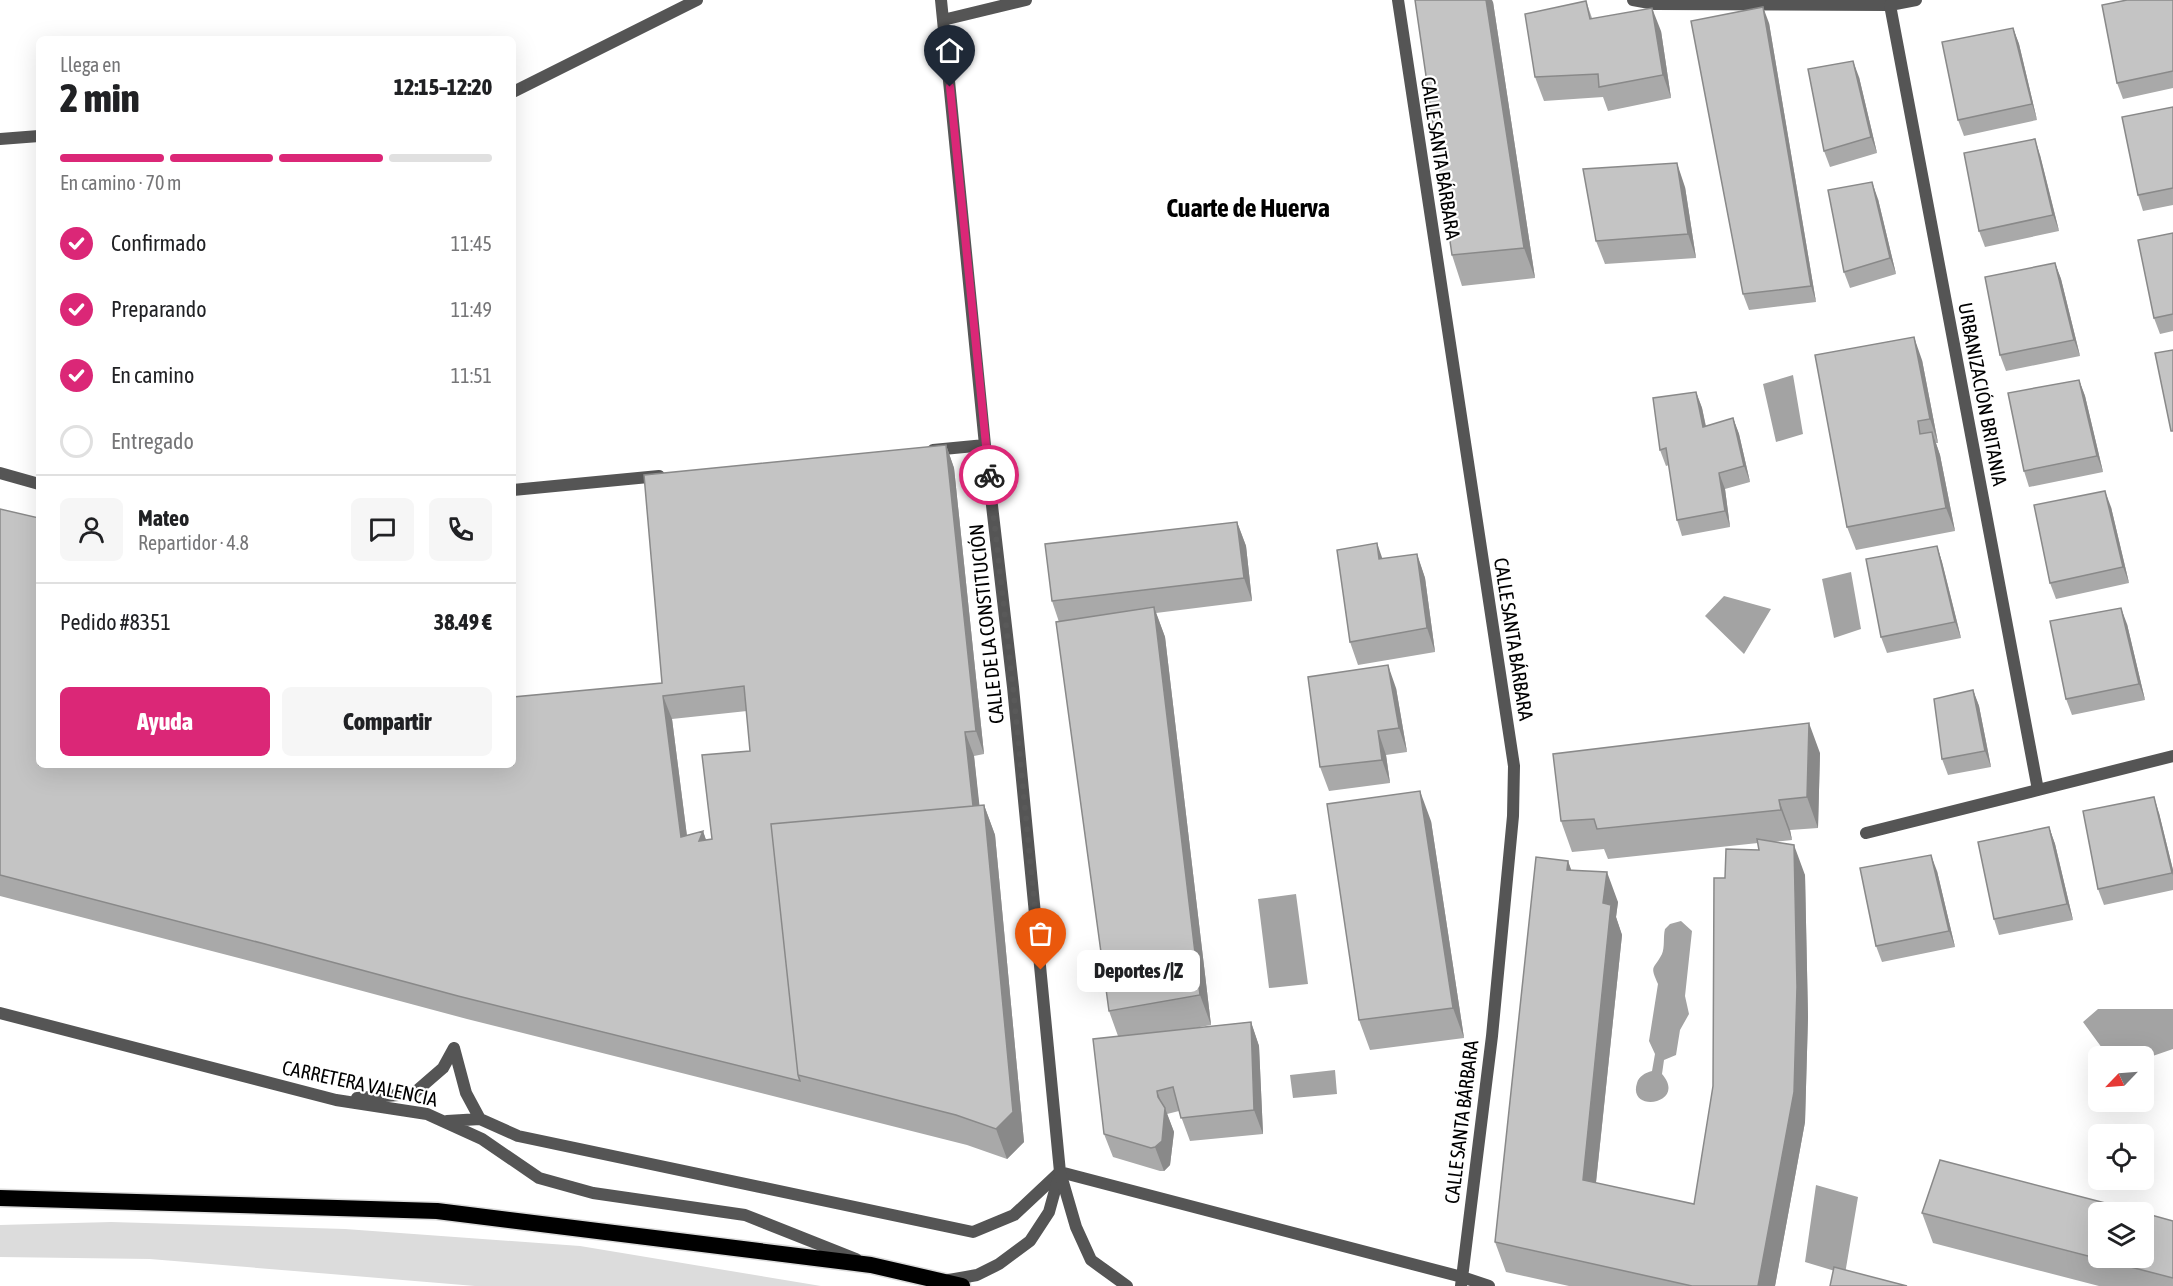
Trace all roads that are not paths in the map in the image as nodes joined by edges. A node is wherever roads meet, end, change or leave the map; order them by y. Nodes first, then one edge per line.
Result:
1 (697, 0) edge
2 (941, 0) edge
3 (1026, 0) edge
4 (1398, 0) edge
5 (1633, 0) edge
6 (1916, 0) edge
7 (1890, 5) junction
8 (943, 20) junction
9 (516, 90) edge
10 (36, 136) edge
11 (0, 139) edge
12 (985, 445) junction
13 (926, 451) edge
14 (0, 473) edge
15 (666, 476) edge
16 (36, 482) edge
17 (516, 490) edge
18 (2173, 756) edge
19 (2038, 790) junction
20 (1866, 833) dead end
21 (0, 1012) edge
22 (336, 1100) junction
23 (480, 1119) junction
24 (444, 1122) junction
25 (1059, 1172) junction
26 (0, 1198) edge
27 (871, 1265) junction
28 (1462, 1281) edge
29 (942, 1282) junction
30 (962, 1286) edge
31 (1127, 1286) edge
32 (1489, 1286) edge

1 - 9 street
2 - 8 street, CALLE DE LA CONSTITUCIÓN
3 - 8 street
4 - 28 street, CALLE SANTA BÁRBARA
5 - 7 street
6 - 7 street
7 - 19 street, URBANIZACIÓN BRITANIA
8 - 12 street, CALLE DE LA CONSTITUCIÓN
10 - 11 street
12 - 13 street
12 - 25 street, CALLE DE LA CONSTITUCIÓN
14 - 16 street
15 - 17 street
18 - 19 street
19 - 20 street
21 - 22 street, CARRETERA VALENCIA
22 - 23 street
22 - 24 street, CARRETERA VALENCIA
23 - 24 street
23 - 25 street
24 - 27 street, CARRETERA VALENCIA
25 - 28 street
25 - 29 street, CALLE DE LA CONSTITUCIÓN
25 - 31 street, CALLE DE LA CONSTITUCIÓN
26 - 27 highway
27 - 29 highway
28 - 32 street
29 - 30 highway

